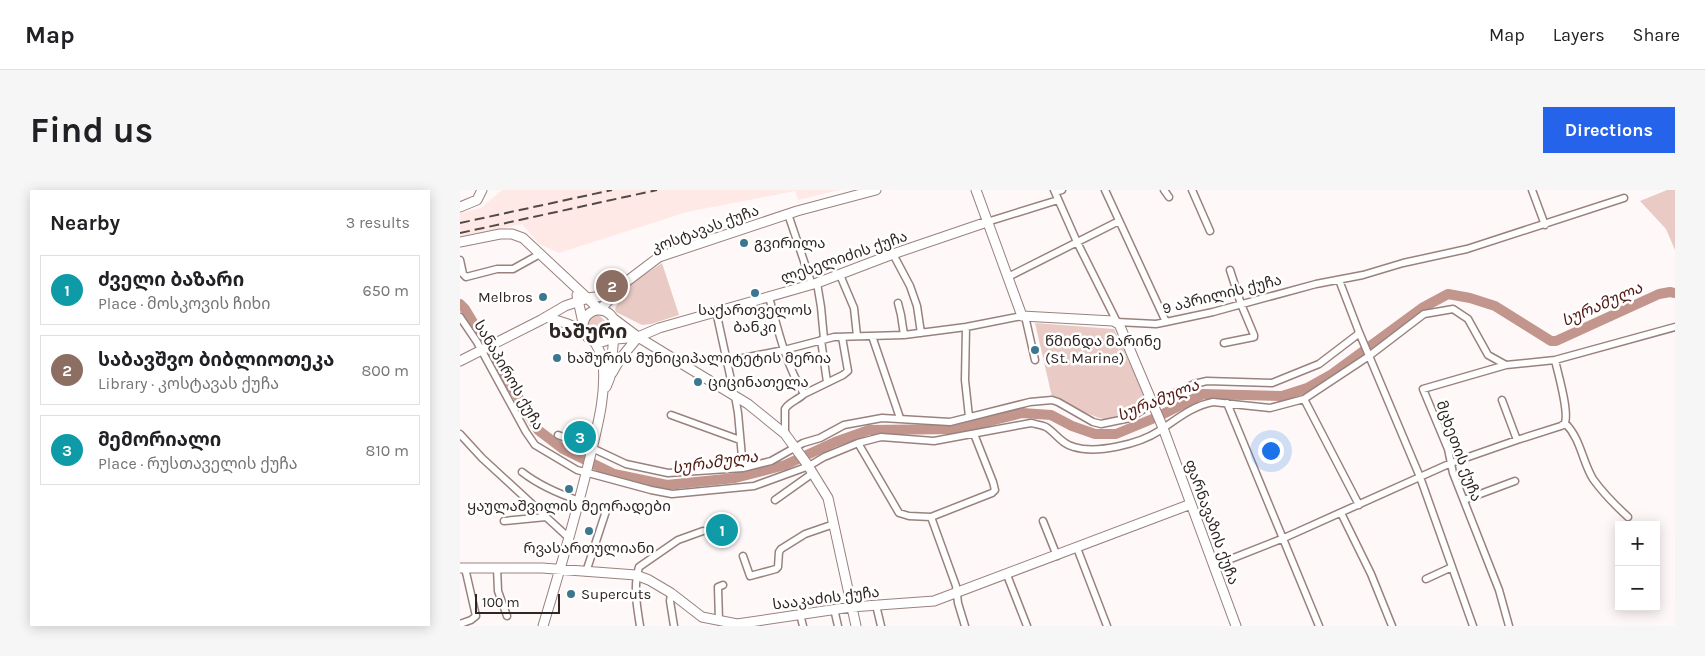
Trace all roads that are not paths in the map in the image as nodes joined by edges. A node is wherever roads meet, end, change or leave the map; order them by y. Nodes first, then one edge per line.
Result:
1 (482, 190) edge
2 (876, 190) edge
3 (976, 190) edge
4 (1062, 190) edge
5 (1105, 190) edge
6 (1164, 190) edge
7 (1192, 190) edge
8 (1532, 190) edge
9 (1054, 191) edge
10 (1169, 197) dead end
11 (1624, 198) dead end
12 (1058, 200) junction
13 (460, 207) edge
14 (788, 214) junction
15 (1119, 221) junction
16 (987, 222) junction
17 (1546, 224) junction
18 (1210, 231) dead end
19 (460, 242) edge
20 (1077, 242) junction
21 (540, 254) junction
22 (893, 254) junction
23 (460, 260) edge
24 (1230, 270) dead end
25 (840, 275) junction
26 (1008, 277) junction
27 (1339, 280) junction
28 (815, 284) junction
29 (576, 287) junction
30 (611, 295) junction
31 (769, 297) junction
32 (588, 298) junction
33 (578, 300) junction
34 (898, 303) dead end
35 (1241, 304) junction
36 (600, 310) junction
37 (716, 311) junction
38 (1024, 316) junction
39 (460, 317) edge
40 (546, 317) junction
41 (614, 319) junction
42 (1117, 322) junction
43 (1166, 322) junction
44 (966, 327) junction
45 (1675, 327) edge
46 (584, 328) junction
47 (921, 333) junction
48 (1360, 333) junction
49 (904, 335) junction
50 (856, 336) junction
51 (872, 336) junction
52 (612, 337) junction
53 (638, 337) junction
54 (842, 337) junction
55 (822, 340) junction
56 (594, 341) junction
57 (1224, 343) dead end
58 (482, 349) junction
59 (784, 350) junction
60 (1369, 356) junction
61 (460, 360) edge
62 (1035, 360) dead end
63 (1554, 360) junction
64 (728, 361) junction
65 (1506, 365) junction
66 (610, 377) junction
67 (731, 380) dead end
68 (828, 382) junction
69 (603, 391) junction
70 (804, 394) junction
71 (735, 396) junction
72 (1304, 399) junction
73 (1502, 400) dead end
74 (1227, 403) junction
75 (1154, 406) junction
76 (671, 416) dead end
77 (969, 417) junction
78 (900, 418) junction
79 (1565, 423) junction
80 (1163, 428) junction
81 (460, 434) edge
82 (784, 434) junction
83 (974, 434) junction
84 (558, 435) dead end
85 (740, 440) junction
86 (1517, 440) junction
87 (858, 443) junction
88 (795, 449) junction
89 (592, 450) junction
90 (1451, 463) junction
91 (743, 468) junction
92 (809, 468) junction
93 (522, 472) dead end
94 (586, 472) junction
95 (1420, 477) junction
96 (1515, 481) dead end
97 (775, 500) dead end
98 (1464, 500) junction
99 (580, 501) junction
100 (1191, 504) junction
101 (1359, 505) junction
102 (607, 508) dead end
103 (1341, 513) junction
104 (546, 517) junction
105 (931, 517) junction
106 (1628, 517) dead end
107 (504, 521) dead end
108 (1043, 521) dead end
109 (834, 524) junction
110 (703, 531) dead end
111 (569, 538) junction
112 (1284, 538) junction
113 (1076, 548) junction
114 (743, 556) dead end
115 (1057, 556) junction
116 (1213, 566) junction
117 (1452, 567) junction
118 (462, 568) edge
119 (497, 568) junction
120 (560, 569) junction
121 (586, 572) junction
122 (636, 575) junction
123 (1008, 575) junction
124 (1426, 579) dead end
125 (723, 585) dead end
126 (671, 593) junction
127 (957, 594) junction
128 (876, 605) junction
129 (851, 606) junction
130 (834, 609) junction
131 (800, 614) junction
132 (507, 616) dead end
133 (719, 620) junction
134 (460, 624) edge
135 (737, 625) edge
136 (543, 626) edge
137 (640, 626) edge
138 (674, 626) edge
139 (803, 626) edge
140 (838, 626) edge
141 (856, 626) edge
142 (881, 626) edge
143 (965, 626) edge
144 (1027, 626) edge
145 (1107, 626) edge
146 (1236, 626) edge
147 (1320, 626) edge
148 (1392, 626) edge
149 (1473, 626) edge
150 (1509, 626) edge

1 - 13 street
2 - 14 street, კოსტავას ქუჩა
3 - 16 street
4 - 9 street
5 - 15 street
6 - 10 street
7 - 18 street
8 - 17 street
9 - 12 street
11 - 17 street, 9 აპრილის ქუჩა
12 - 16 street, ლესელიძის ქუჩა
12 - 20 street
14 - 28 street
14 - 30 street, კოსტავას ქუჩა
15 - 20 street
15 - 43 street
16 - 22 street, ლესელიძის ქუჩა
16 - 26 street
17 - 27 street, 9 აპრილის ქუჩა
19 - 21 street
20 - 26 street
20 - 42 street
21 - 23 street
21 - 29 street
22 - 25 street, ლესელიძის ქუჩა
22 - 47 street
24 - 35 street
25 - 28 street, ლესელიძის ქუჩა
25 - 50 street
26 - 38 street
27 - 35 street, 9 აპრილის ქუჩა
27 - 48 street
28 - 31 street, ლესელიძის ქუჩა
28 - 55 street
29 - 32 street
29 - 33 street
30 - 32 street
30 - 36 street, კოსტავას ქუჩა
31 - 37 street, ლესელიძის ქუჩა
31 - 59 street
32 - 33 street
32 - 36 street
33 - 40 street
33 - 46 street
34 - 49 street
35 - 43 street, 9 აპრილის ქუჩა
35 - 57 street
36 - 41 street
36 - 46 street
37 - 53 street, ლესელიძის ქუჩა
37 - 64 street
38 - 42 street, 9 აპრილის ქუჩა
38 - 44 street, 9 აპრილის ქუჩა
38 - 62 street
39 - 58 street, სანაპიროს ქუჩა
40 - 46 street
40 - 58 street
41 - 52 street
41 - 53 street
42 - 43 street, 9 აპრილის ქუჩა
42 - 75 street
44 - 47 street, 9 აპრილის ქუჩა
44 - 77 street
45 - 63 street, მცხეთის ქუჩა
46 - 56 street
47 - 49 street, 9 აპრილის ქუჩა
48 - 60 street
48 - 75 street
49 - 51 street, 9 აპრილის ქუჩა
50 - 51 street, 9 აპრილის ქუჩა
50 - 54 street, 9 აპრილის ქუჩა
51 - 78 street
52 - 53 street
52 - 56 street
52 - 66 street
53 - 66 street
53 - 71 street
54 - 55 street, 9 აპრილის ქუჩა
54 - 68 street
55 - 59 street, 9 აპრილის ქუჩა
55 - 68 street
56 - 69 street
58 - 61 street
58 - 94 street, სანაპიროს ქუჩა
59 - 64 street, 9 აპრილის ქუჩა
59 - 70 street
60 - 65 street, სანაპიროს ქუჩა
60 - 72 street, სანაპიროს ქუჩა
60 - 95 street
63 - 65 street, მცხეთის ქუჩა
63 - 79 street
64 - 67 street
65 - 90 street, მცხეთის ქუჩა
66 - 69 street
68 - 70 street
69 - 89 street
70 - 82 street
71 - 82 street
71 - 85 street
72 - 74 street, სანაპიროს ქუჩა
72 - 101 street
73 - 86 street
74 - 80 street, სანაპიროს ქუჩა
74 - 112 street
75 - 77 street
75 - 80 street, ფარნავაზის ქუჩა
76 - 85 street
77 - 78 street
78 - 88 street
79 - 86 street
79 - 106 street
80 - 83 street, სანაპიროს ქუჩა
80 - 100 street, ფარნავაზის ქუჩა
81 - 104 street
82 - 88 street
83 - 87 street, სანაპიროს ქუჩა
83 - 105 street
84 - 89 street
85 - 91 street
86 - 90 street
87 - 92 street, სანაპიროს ქუჩა
87 - 105 street
88 - 91 street
88 - 92 street
89 - 91 street
89 - 94 street
90 - 95 street
90 - 98 street, მცხეთის ქუჩა
92 - 94 street, სანაპიროს ქუჩა
92 - 97 street
92 - 109 street
93 - 99 street
94 - 99 street
95 - 101 street
95 - 117 street
96 - 98 street
98 - 150 street, მცხეთის ქუჩა
99 - 111 street
100 - 113 street, სააკაძის ქუჩა
100 - 116 street, ფარნავაზის ქუჩა
101 - 103 street
102 - 121 street
103 - 112 street
103 - 148 street
104 - 107 street
104 - 111 street
105 - 127 street
108 - 115 street
109 - 114 street
109 - 129 street
110 - 122 street
111 - 120 street
112 - 116 street
112 - 147 street
113 - 115 street, სააკაძის ქუჩა
113 - 145 street
115 - 123 street, სააკაძის ქუჩა
116 - 146 street, ფარნავაზის ქუჩა
117 - 124 street
117 - 149 street
118 - 119 street, სააკაძის ქუჩა
118 - 134 street
119 - 120 street, სააკაძის ქუჩა
119 - 132 street
120 - 121 street, სააკაძის ქუჩა
120 - 136 street
121 - 122 street, სააკაძის ქუჩა
122 - 126 street, სააკაძის ქუჩა
122 - 137 street
123 - 127 street, სააკაძის ქუჩა
123 - 144 street
125 - 133 street
126 - 133 street, სააკაძის ქუჩა
126 - 138 street
127 - 128 street, სააკაძის ქუჩა
127 - 143 street
128 - 129 street, სააკაძის ქუჩა
128 - 142 street
129 - 130 street, სააკაძის ქუჩა
129 - 141 street
130 - 131 street, სააკაძის ქუჩა
130 - 140 street
131 - 135 street, სააკაძის ქუჩა
131 - 139 street
133 - 135 street, სააკაძის ქუჩა

